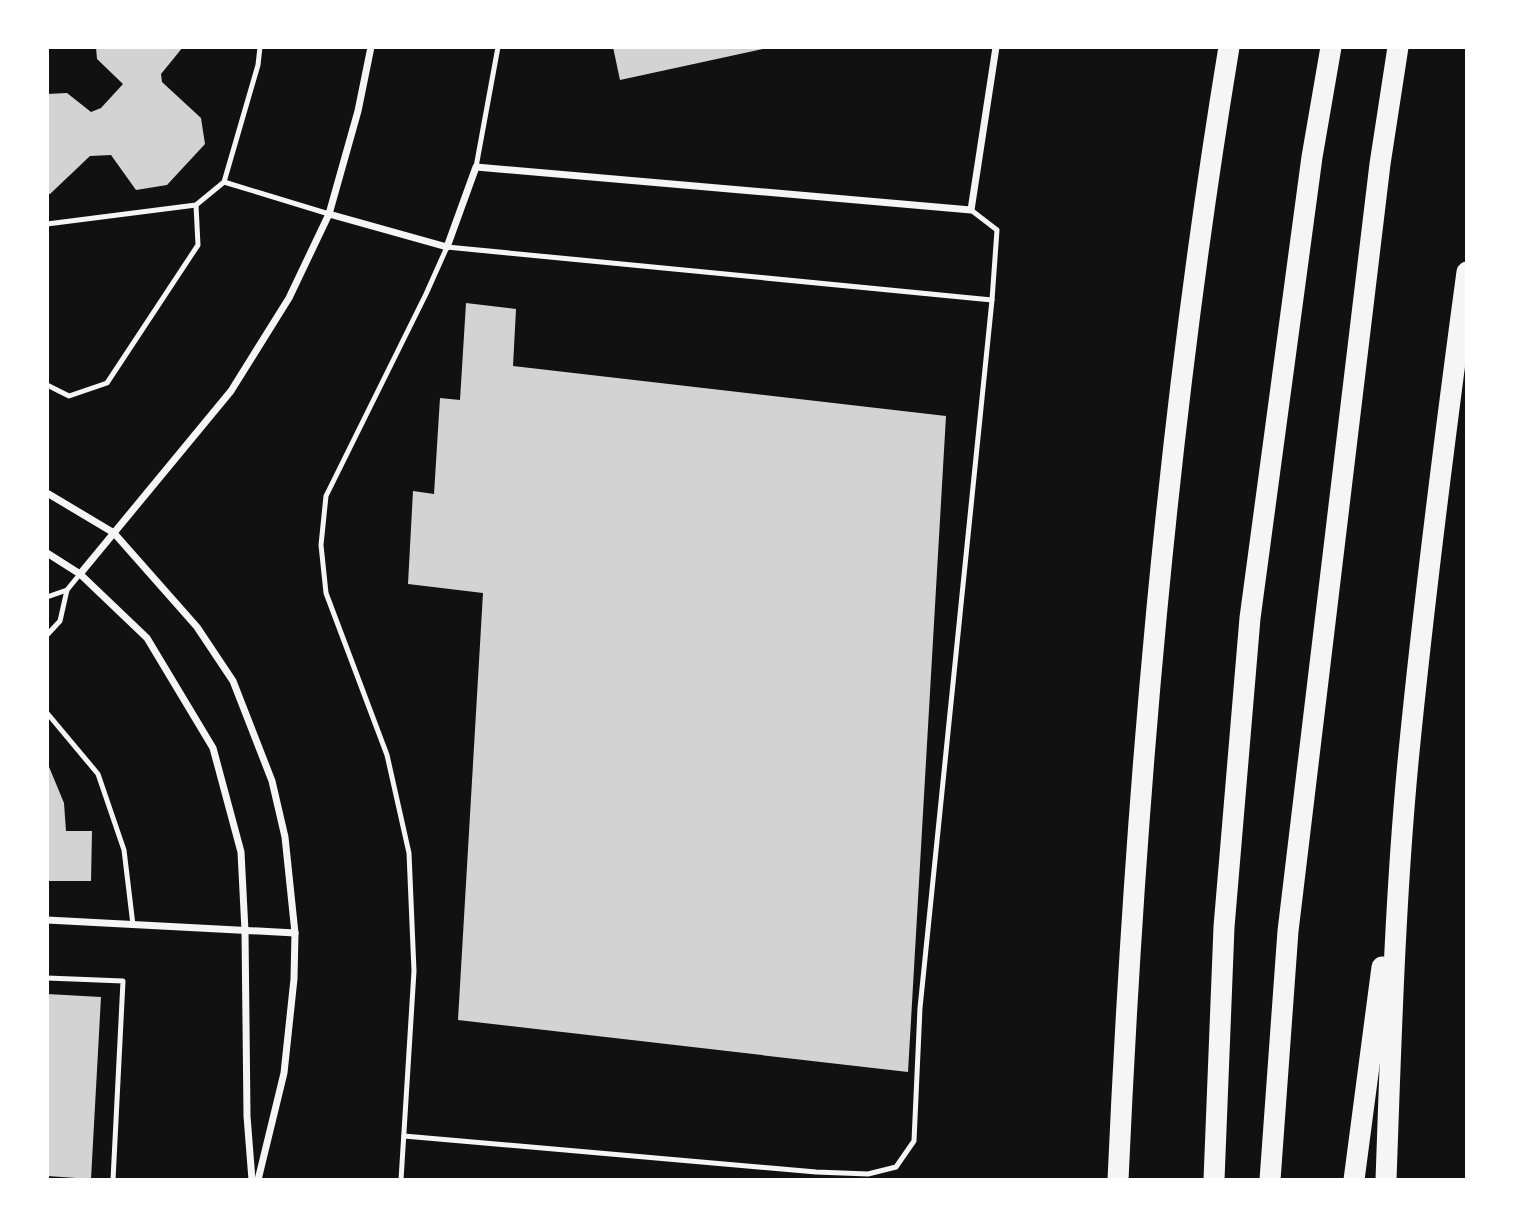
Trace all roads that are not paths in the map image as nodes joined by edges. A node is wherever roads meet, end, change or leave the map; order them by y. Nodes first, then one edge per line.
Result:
1 (260, 47) edge
2 (371, 47) edge
3 (498, 47) edge
4 (996, 47) edge
5 (1229, 47) edge
6 (1331, 47) edge
7 (1398, 47) edge
8 (476, 167) junction
9 (224, 182) junction
10 (196, 205) junction
11 (971, 210) junction
12 (329, 214) junction
13 (47, 224) edge
14 (447, 247) junction
15 (1467, 272) edge
16 (992, 300) junction
17 (47, 385) edge
18 (47, 493) edge
19 (114, 533) junction
20 (47, 553) edge
21 (80, 574) junction
22 (67, 590) junction
23 (47, 597) edge
24 (47, 635) edge
25 (47, 713) edge
26 (1408, 764) junction
27 (47, 920) edge
28 (134, 925) junction
29 (245, 931) junction
30 (295, 933) junction
31 (47, 978) edge
32 (404, 1136) junction
33 (113, 1180) edge
34 (252, 1180) edge
35 (258, 1180) edge
36 (401, 1180) edge
37 (1118, 1180) edge
38 (1214, 1180) edge
39 (1270, 1180) edge
40 (1354, 1180) edge
41 (1386, 1180) edge

1 - 9 lane
2 - 12 street
3 - 8 lane
4 - 11 street
5 - 37 highway
6 - 38 highway
7 - 39 highway
8 - 11 street
8 - 14 street
9 - 10 lane
9 - 12 lane
10 - 13 lane
10 - 17 lane
11 - 16 lane
12 - 14 street
12 - 19 street
14 - 16 lane
14 - 32 lane
15 - 26 highway
16 - 32 lane
18 - 19 street
19 - 21 street
19 - 30 street
20 - 21 street
21 - 22 lane
21 - 29 street
22 - 23 lane
22 - 24 lane
25 - 28 lane
26 - 40 highway
26 - 41 highway
27 - 28 street
28 - 29 street
29 - 30 street
29 - 34 street
30 - 35 street
31 - 33 lane
32 - 36 lane

